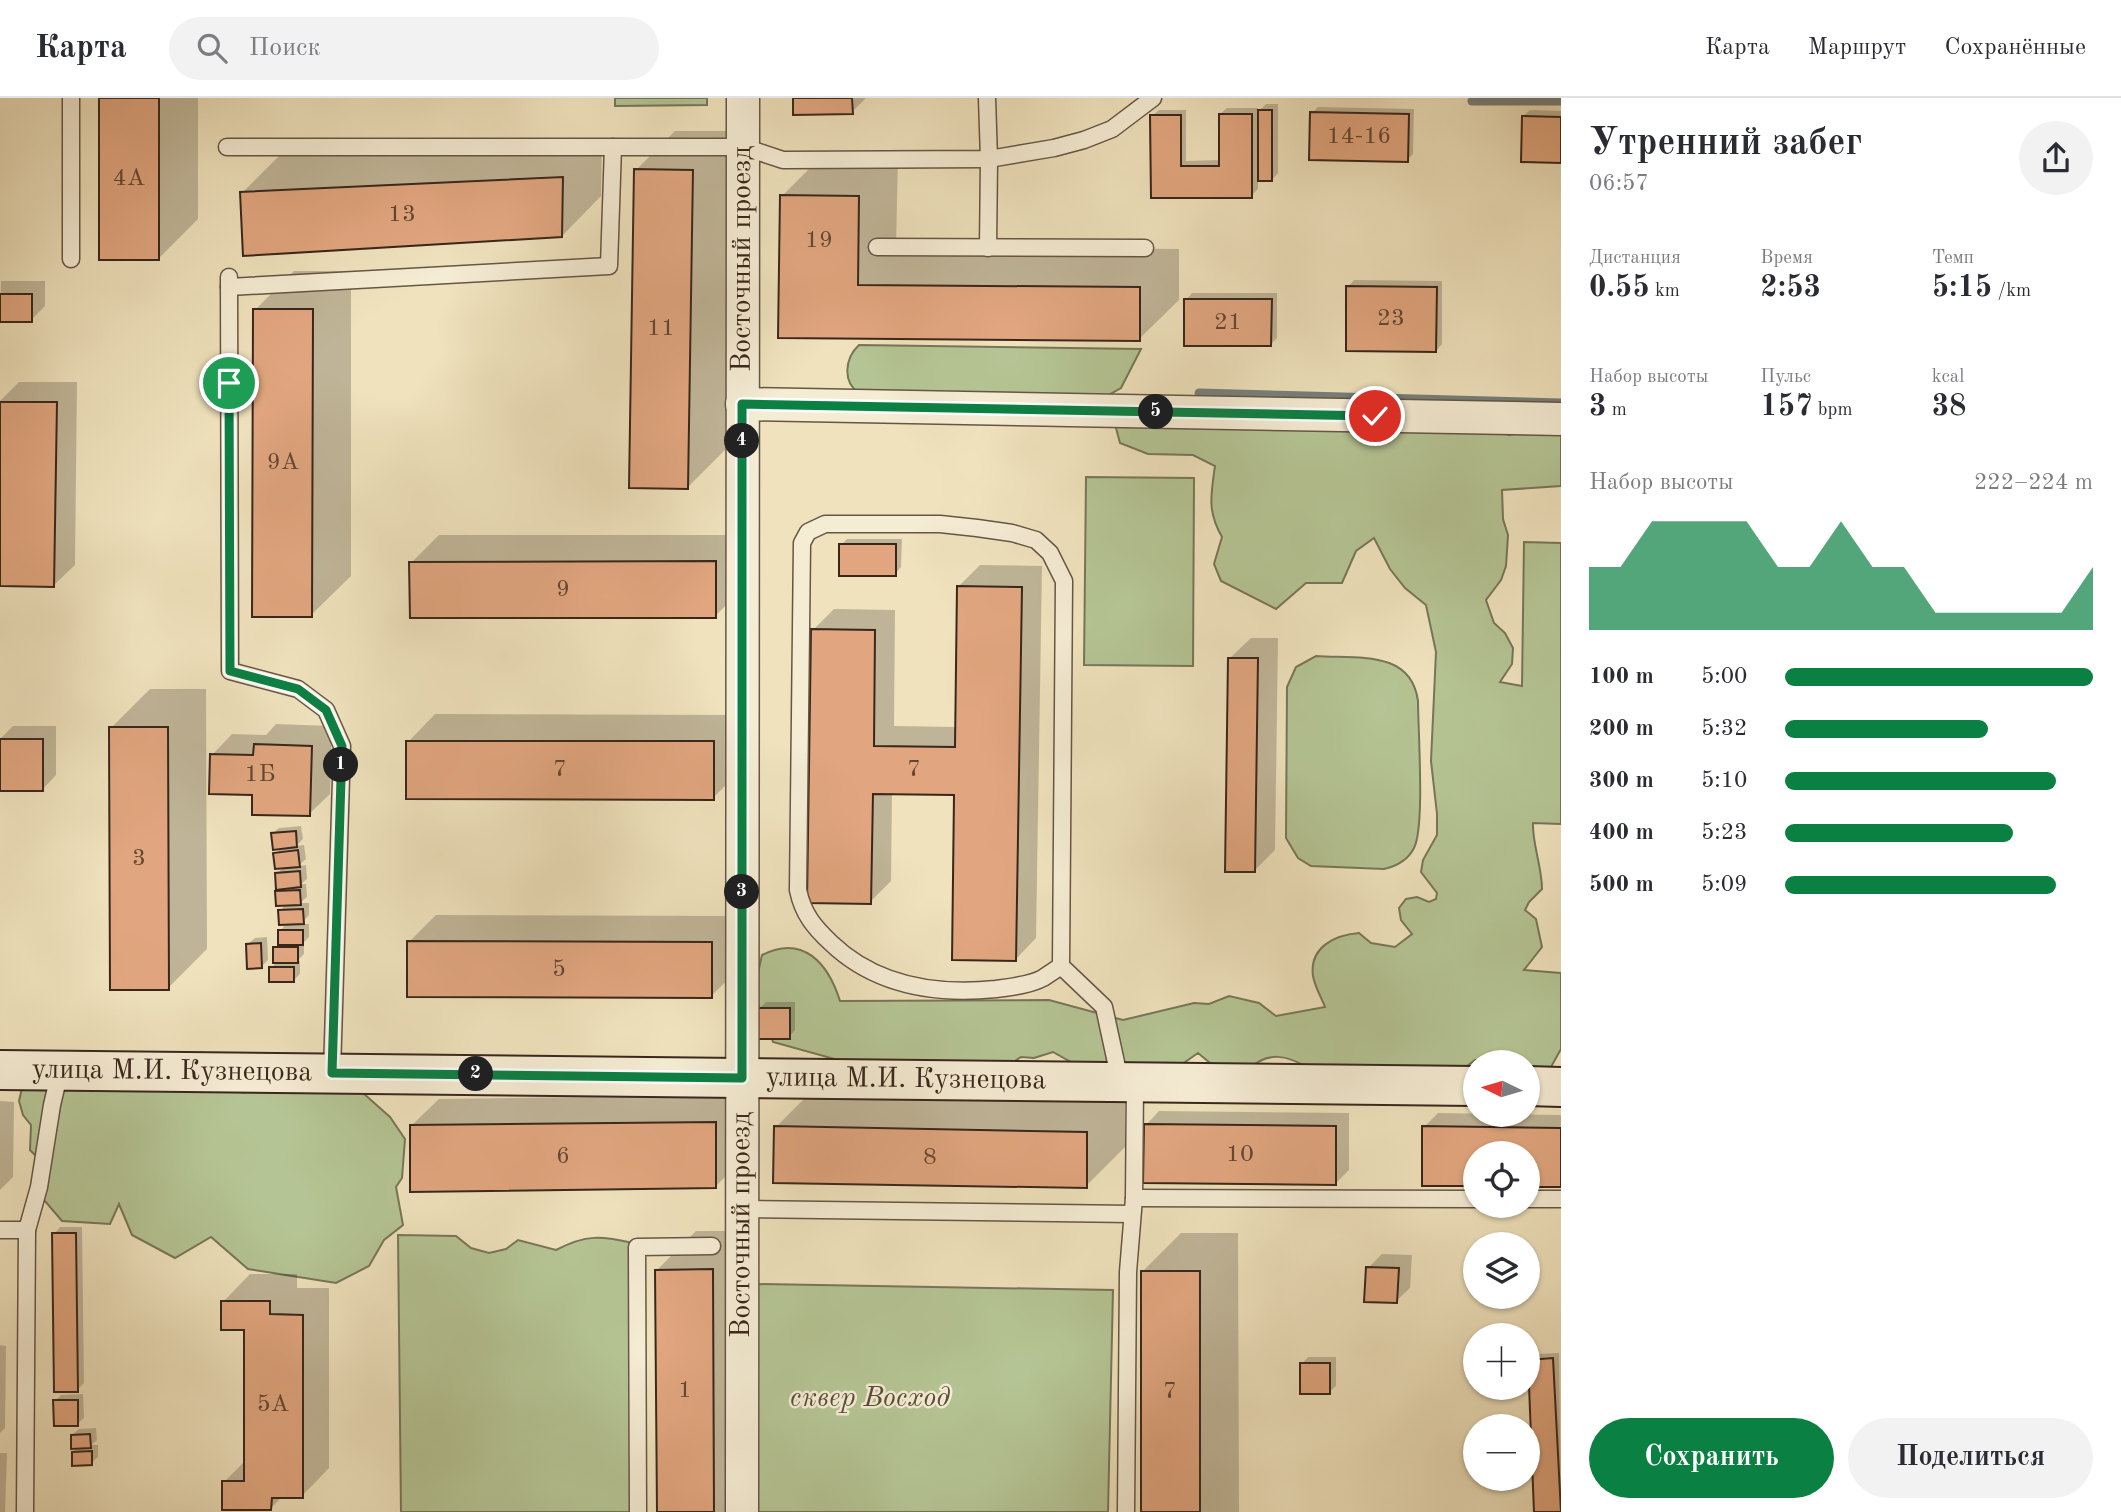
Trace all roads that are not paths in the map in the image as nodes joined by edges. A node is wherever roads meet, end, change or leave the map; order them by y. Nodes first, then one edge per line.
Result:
1 (71, 98) edge
2 (743, 98) edge
3 (987, 98) edge
4 (1153, 98) edge
5 (227, 147) dead end
6 (613, 147) junction
7 (744, 147) junction
8 (989, 159) junction
9 (877, 247) dead end
10 (988, 248) junction
11 (1145, 248) dead end
12 (71, 259) dead end
13 (742, 404) junction
14 (1561, 419) edge
15 (1061, 966) junction
16 (0, 1070) edge
17 (60, 1071) junction
18 (332, 1073) junction
19 (742, 1078) junction
20 (1128, 1084) junction
21 (1463, 1086) edge
22 (1540, 1086) edge
23 (1561, 1087) edge
24 (1463, 1199) edge
25 (1540, 1199) edge
26 (1561, 1199) edge
27 (1133, 1206) junction
28 (740, 1209) junction
29 (0, 1230) edge
30 (27, 1230) junction
31 (712, 1246) dead end
32 (25, 1512) edge
33 (638, 1512) edge
34 (742, 1512) edge
35 (1126, 1512) edge

1 - 12 lane
2 - 7 street, Восточный проезд
3 - 8 lane
4 - 8 lane
5 - 6 lane
6 - 7 lane
6 - 18 lane
7 - 8 lane
7 - 13 street, Восточный проезд
8 - 10 lane
9 - 10 lane
10 - 11 lane
13 - 14 street
13 - 19 street, Восточный проезд
15 - 15 lane
15 - 20 lane
16 - 17 street, улица М.И. Кузнецова
17 - 18 street, улица М.И. Кузнецова
17 - 30 lane
18 - 19 street, улица М.И. Кузнецова
19 - 20 street, улица М.И. Кузнецова
19 - 28 street, Восточный проезд
20 - 21 street, улица М.И. Кузнецова
20 - 27 lane
22 - 23 street
24 - 27 lane
25 - 26 lane
27 - 28 lane
27 - 35 lane
28 - 34 street, Восточный проезд
29 - 30 lane
30 - 32 lane
31 - 33 lane

